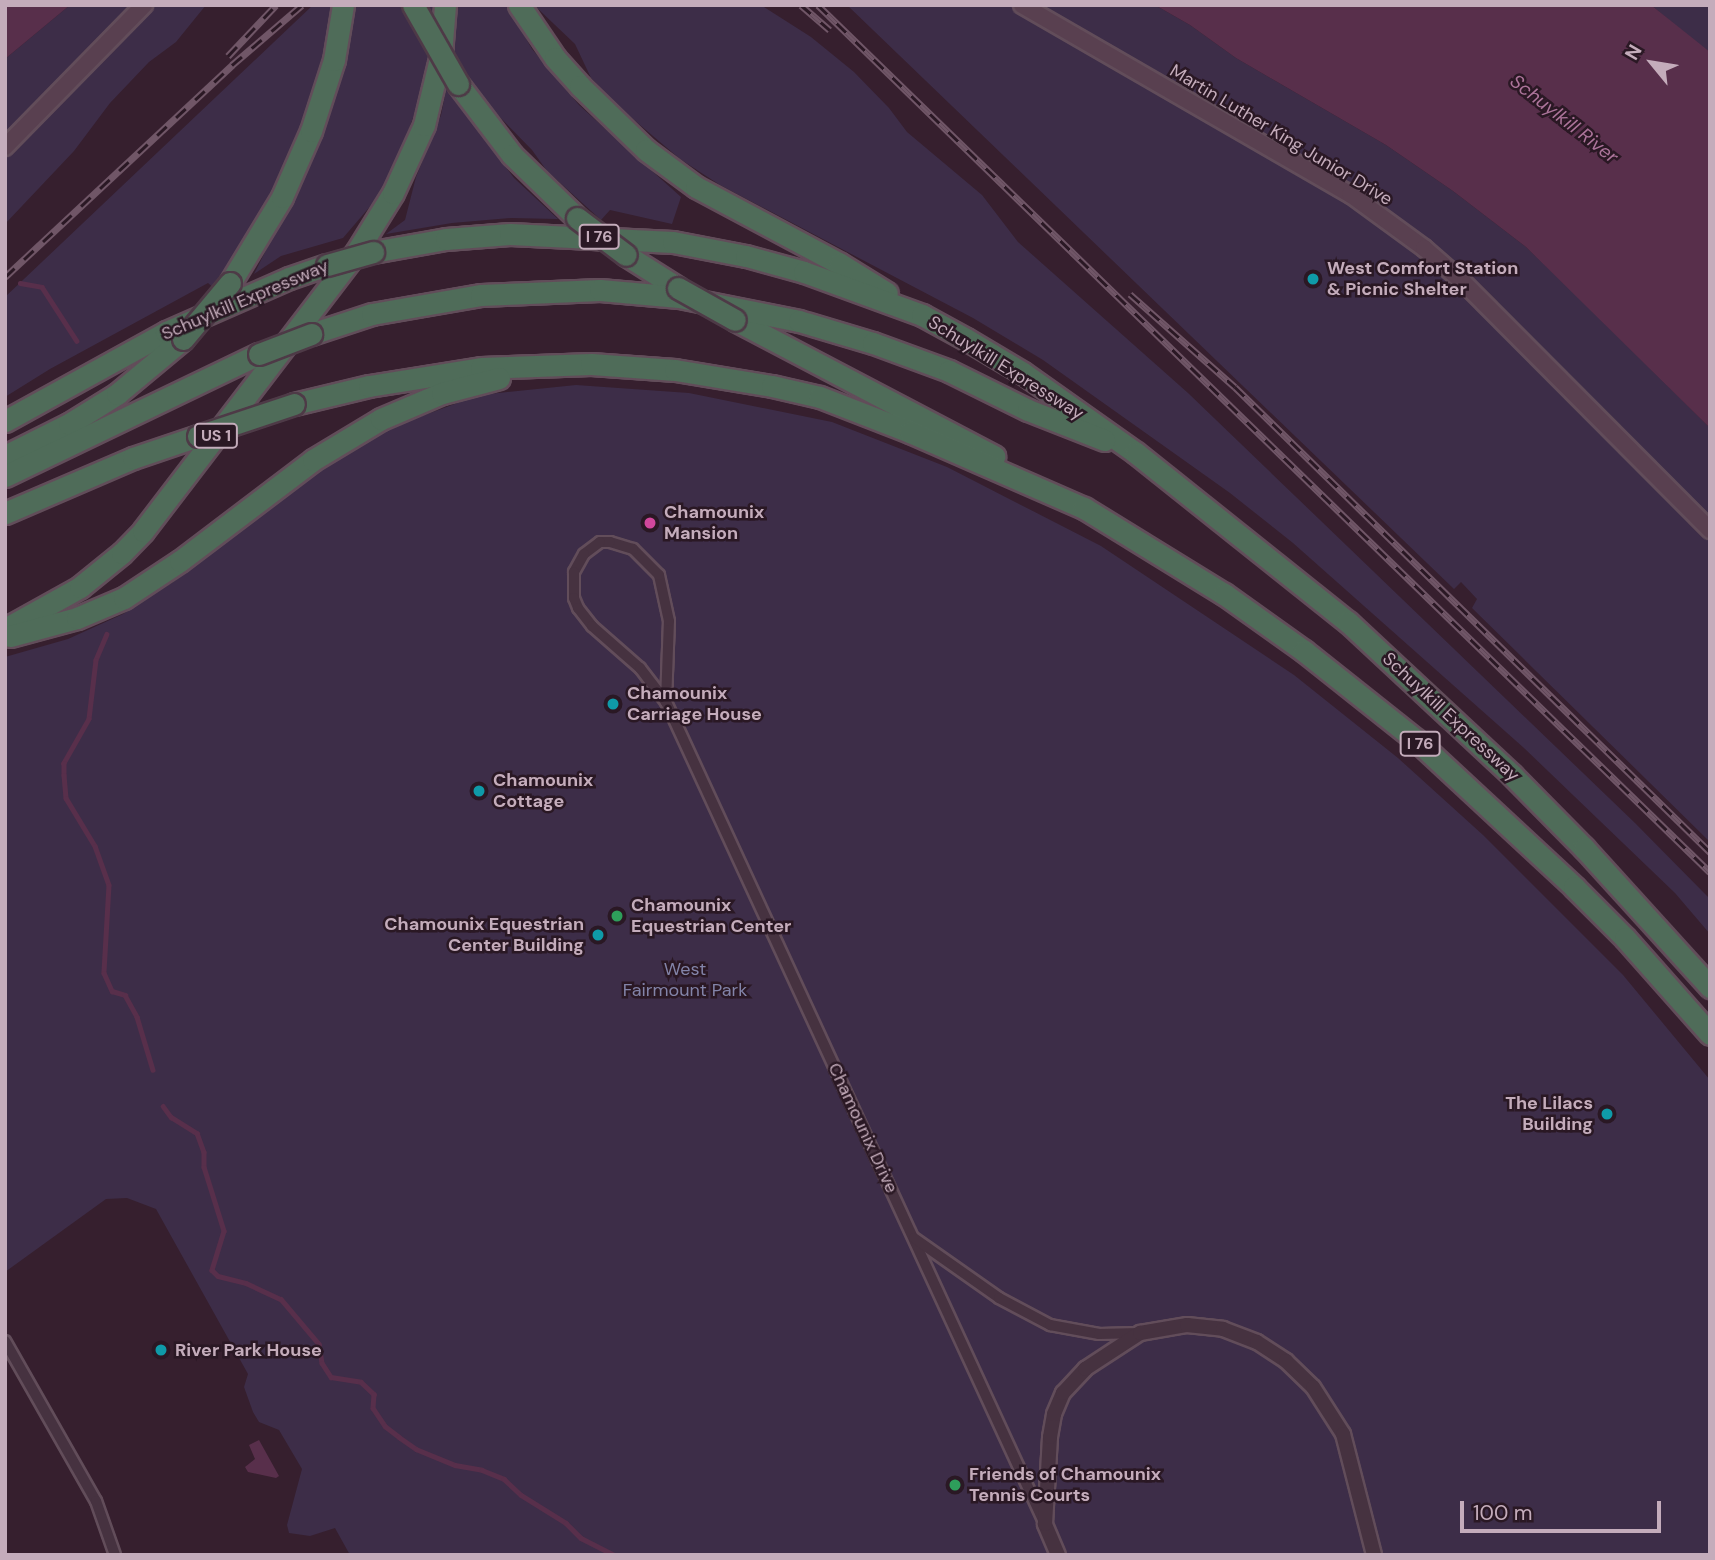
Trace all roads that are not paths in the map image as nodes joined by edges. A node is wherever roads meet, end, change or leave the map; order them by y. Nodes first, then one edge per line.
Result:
1 (144, 5) edge
2 (343, 5) edge
3 (413, 5) edge
4 (445, 5) edge
5 (519, 5) edge
6 (1022, 5) edge
7 (5, 147) edge
8 (922, 315) junction
9 (591, 364) junction
10 (5, 421) edge
11 (1136, 453) junction
12 (5, 456) edge
13 (5, 476) edge
14 (1084, 508) junction
15 (5, 513) edge
16 (1710, 530) edge
17 (5, 629) edge
18 (5, 638) edge
19 (666, 702) junction
20 (1710, 987) edge
21 (1710, 1034) edge
22 (913, 1237) junction
23 (1140, 1333) junction
24 (5, 1341) edge
25 (1045, 1524) junction
26 (115, 1555) edge
27 (1058, 1555) edge
28 (1374, 1555) edge

1 - 7 main road
2 - 12 highway, bridge
3 - 14 highway, bridge
4 - 17 highway, US 1
5 - 8 highway
6 - 16 main road, Martin Luther King Junior Drive
8 - 10 highway, Schuylkill Expressway / I 76, bridge
8 - 11 highway, Schuylkill Expressway / I 76
9 - 14 highway, I 76
9 - 15 highway, I 76, bridge
9 - 18 highway
11 - 13 highway, bridge
11 - 20 highway, Schuylkill Expressway / I 76
14 - 21 highway, I 76
19 - 19 street, Chamounix Drive
19 - 22 street, Chamounix Drive
22 - 23 street
22 - 25 street, Chamounix Drive
23 - 25 street
23 - 28 street
24 - 26 street
25 - 27 street, Chamounix Drive

